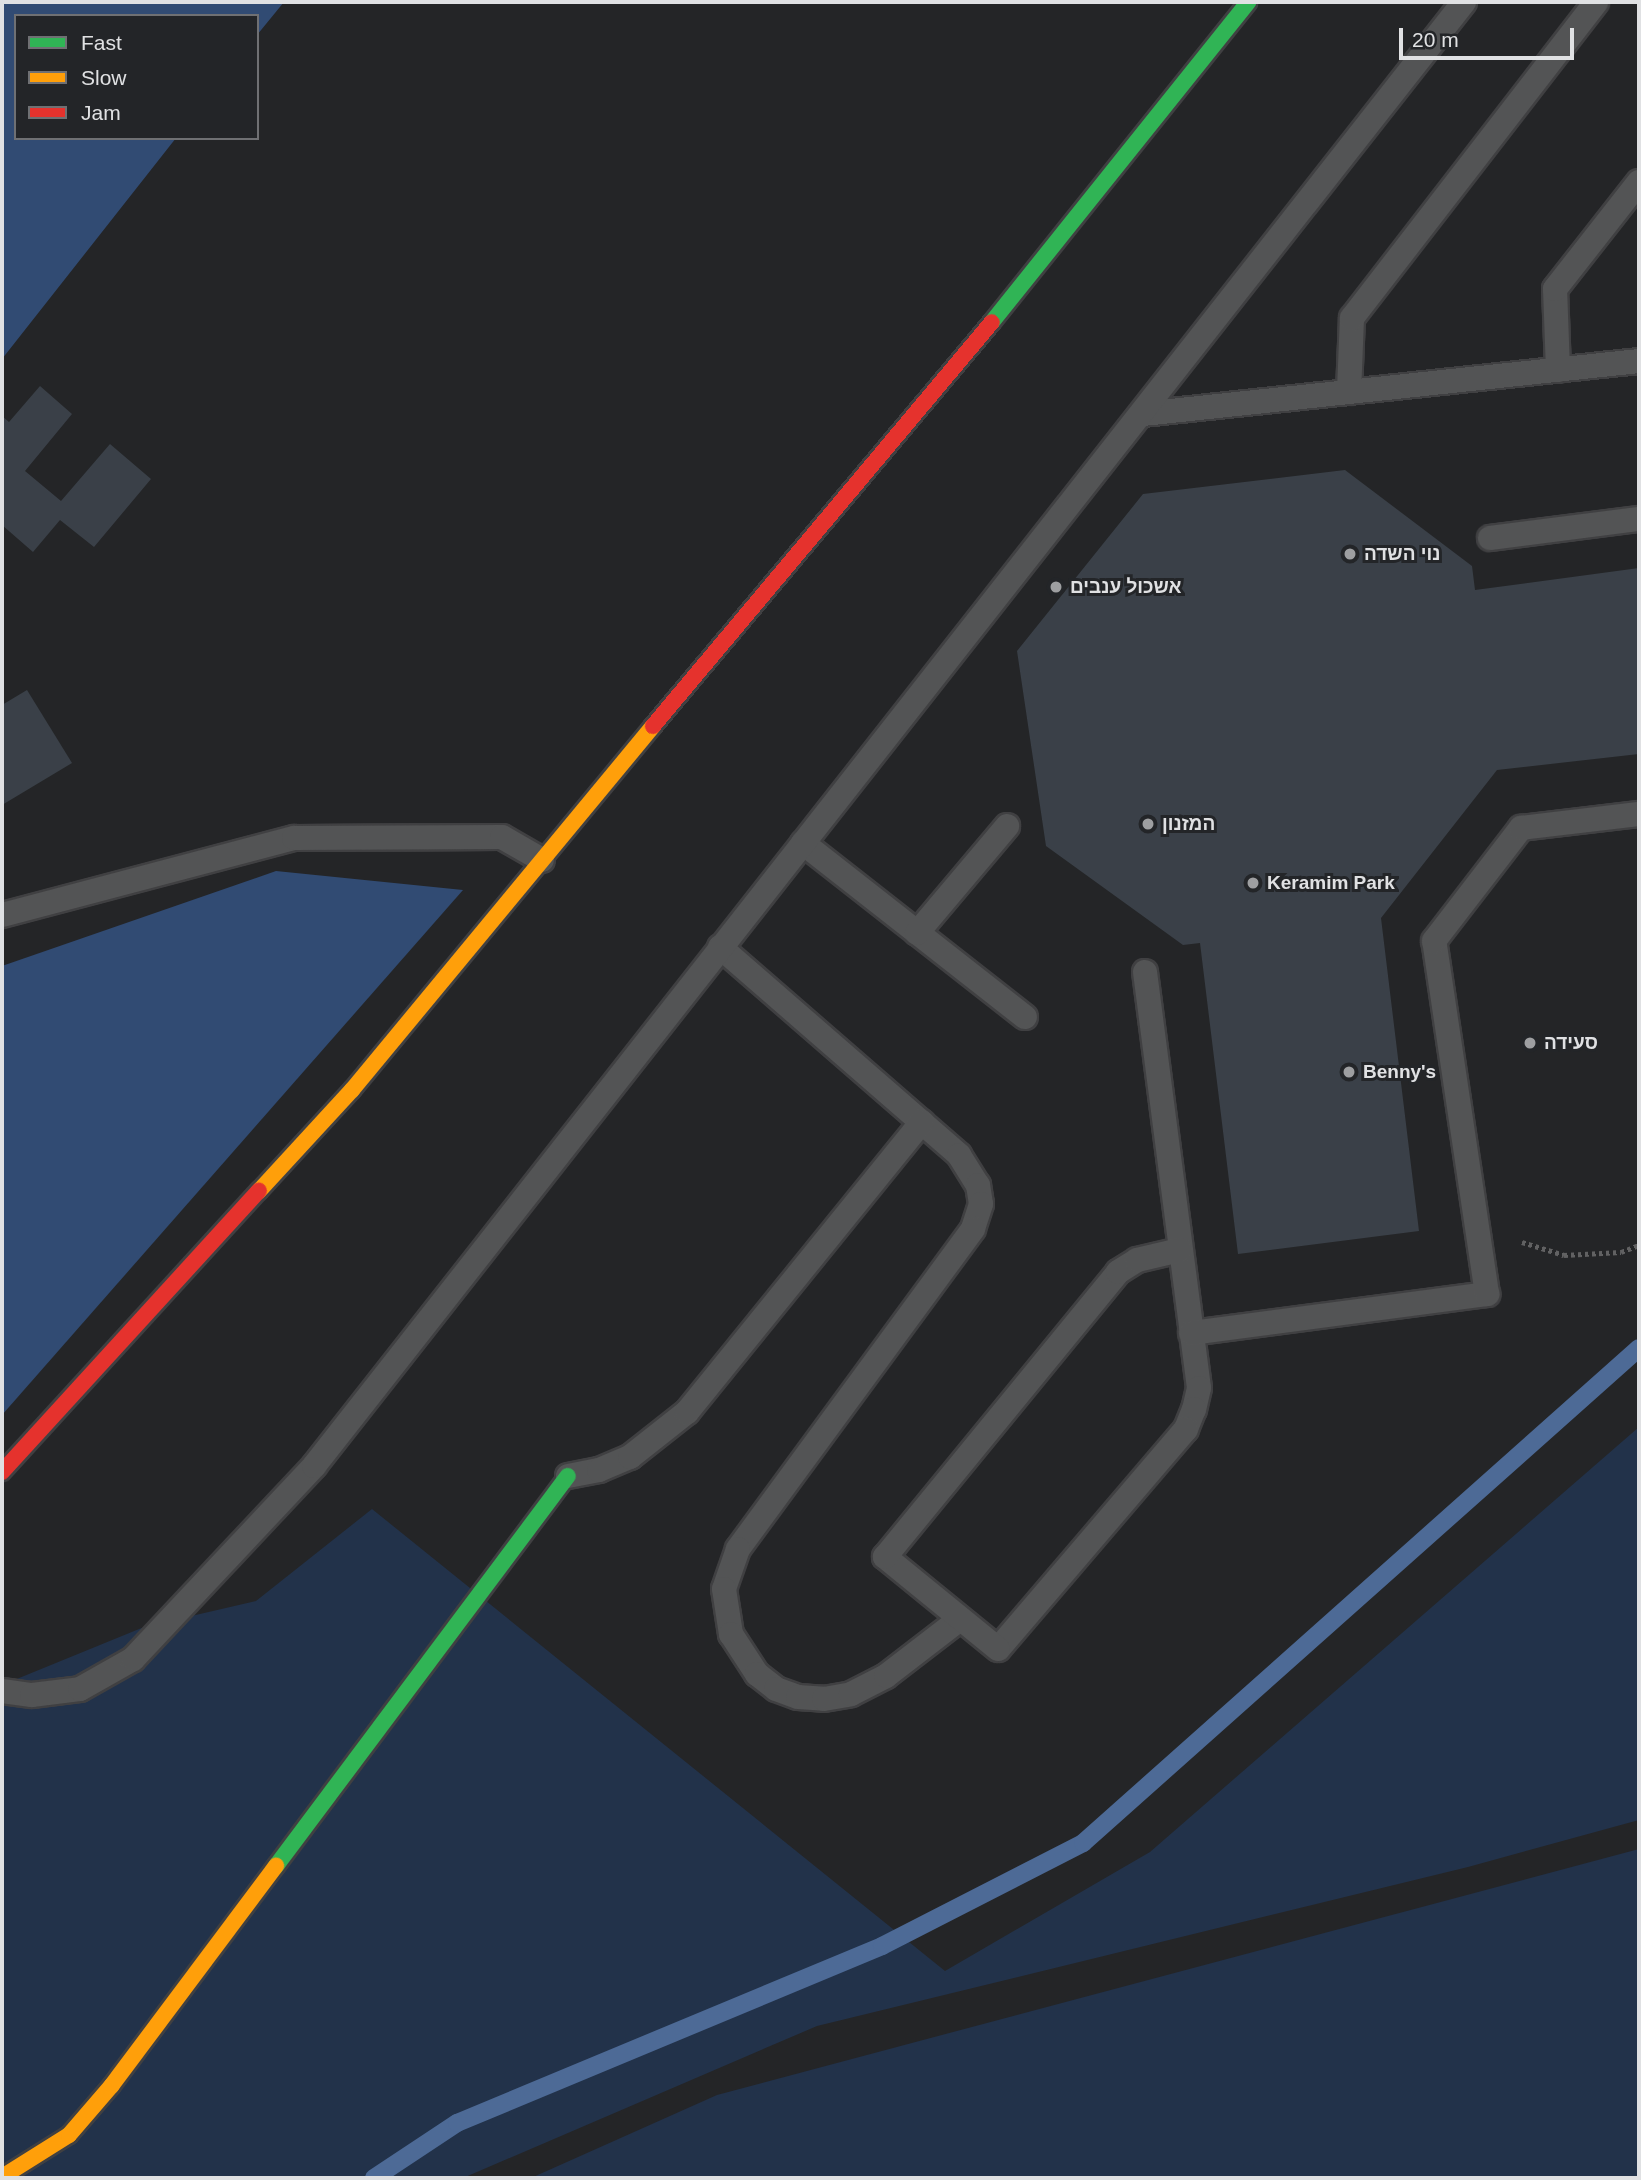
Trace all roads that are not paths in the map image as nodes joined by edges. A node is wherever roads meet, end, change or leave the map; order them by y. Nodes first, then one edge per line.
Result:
1 (1248, 2) edge
2 (1464, 2) edge
3 (1596, 2) edge
4 (1639, 182) edge
5 (1639, 361) edge
6 (1558, 370) junction
7 (1349, 392) junction
8 (1143, 414) junction
9 (1639, 519) edge
10 (1490, 537) dead end
11 (1639, 814) edge
12 (1007, 826) dead end
13 (803, 843) junction
14 (542, 860) junction
15 (2, 915) edge
16 (917, 933) junction
17 (720, 947) junction
18 (1145, 972) dead end
19 (1025, 1017) dead end
20 (922, 1122) junction
21 (1180, 1250) junction
22 (1191, 1333) junction
23 (2, 1472) edge
24 (568, 1476) joint
25 (960, 1619) junction
26 (2, 1690) edge
27 (2, 2177) edge

1 - 14 main road
2 - 8 lane
3 - 7 lane
4 - 6 lane
5 - 6 lane
6 - 7 lane
7 - 8 lane
8 - 13 lane
9 - 10 lane
11 - 22 lane
12 - 16 lane
13 - 16 lane
13 - 17 lane
14 - 15 lane
14 - 23 main road
16 - 19 lane
17 - 20 lane
17 - 26 lane
18 - 21 lane
20 - 24 lane
20 - 25 lane
21 - 22 lane
21 - 25 lane
22 - 25 lane
24 - 27 main road

